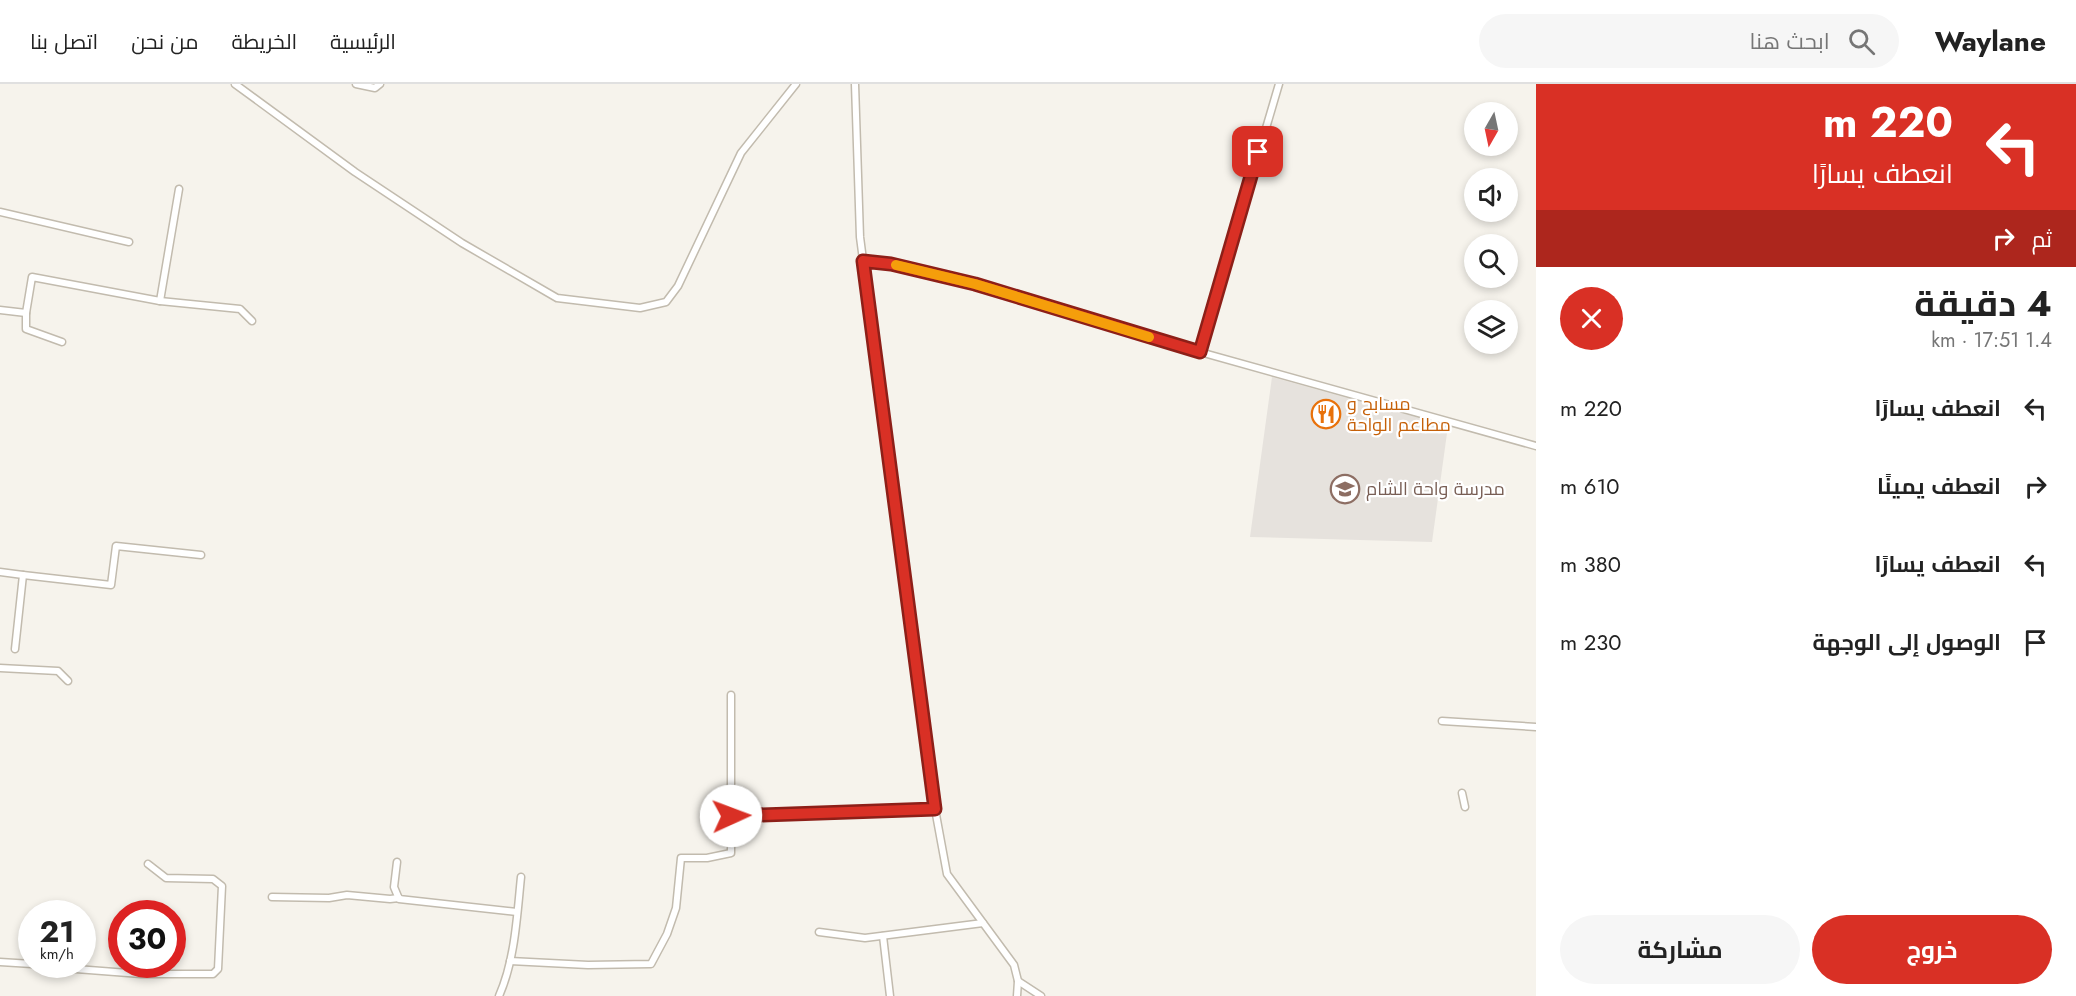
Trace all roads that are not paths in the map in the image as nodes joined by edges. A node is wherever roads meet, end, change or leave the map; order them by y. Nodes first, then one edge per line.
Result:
1 (235, 84) edge
2 (356, 84) edge
3 (380, 84) edge
4 (796, 84) edge
5 (855, 84) edge
6 (1279, 84) edge
7 (179, 189) dead end
8 (0, 213) edge
9 (129, 242) dead end
10 (863, 261) junction
11 (160, 301) junction
12 (0, 310) edge
13 (26, 313) junction
14 (252, 321) dead end
15 (62, 342) dead end
16 (1200, 352) junction
17 (1536, 446) edge
18 (201, 555) dead end
19 (0, 572) edge
20 (23, 575) junction
21 (15, 649) dead end
22 (0, 668) edge
23 (68, 681) dead end
24 (731, 695) dead end
25 (1442, 721) dead end
26 (1536, 727) edge
27 (1462, 793) dead end
28 (1466, 807) dead end
29 (935, 809) junction
30 (731, 816) junction
31 (397, 862) dead end
32 (148, 864) dead end
33 (521, 877) dead end
34 (272, 897) dead end
35 (399, 898) junction
36 (517, 912) junction
37 (983, 923) junction
38 (819, 932) dead end
39 (883, 936) junction
40 (510, 961) junction
41 (0, 962) edge
42 (18, 963) edge
43 (96, 971) edge
44 (1018, 981) junction
45 (499, 996) edge
46 (890, 996) edge
47 (1017, 996) edge
48 (1041, 996) edge

1 - 4 street
2 - 3 street
5 - 10 street
6 - 16 street
7 - 11 street
8 - 9 street
10 - 16 street
10 - 29 street
11 - 13 street
11 - 14 street
12 - 13 street
13 - 15 street
16 - 17 street
18 - 20 street
19 - 20 street
20 - 21 street
22 - 23 street
24 - 30 street
25 - 26 street
27 - 28 street
29 - 30 street
29 - 37 street
30 - 40 street
31 - 35 street
32 - 43 street
33 - 36 street
34 - 35 street
35 - 36 street
36 - 40 street
37 - 39 street
37 - 44 street
38 - 39 street
39 - 46 street
40 - 45 street
41 - 42 street
44 - 47 street
44 - 48 street

